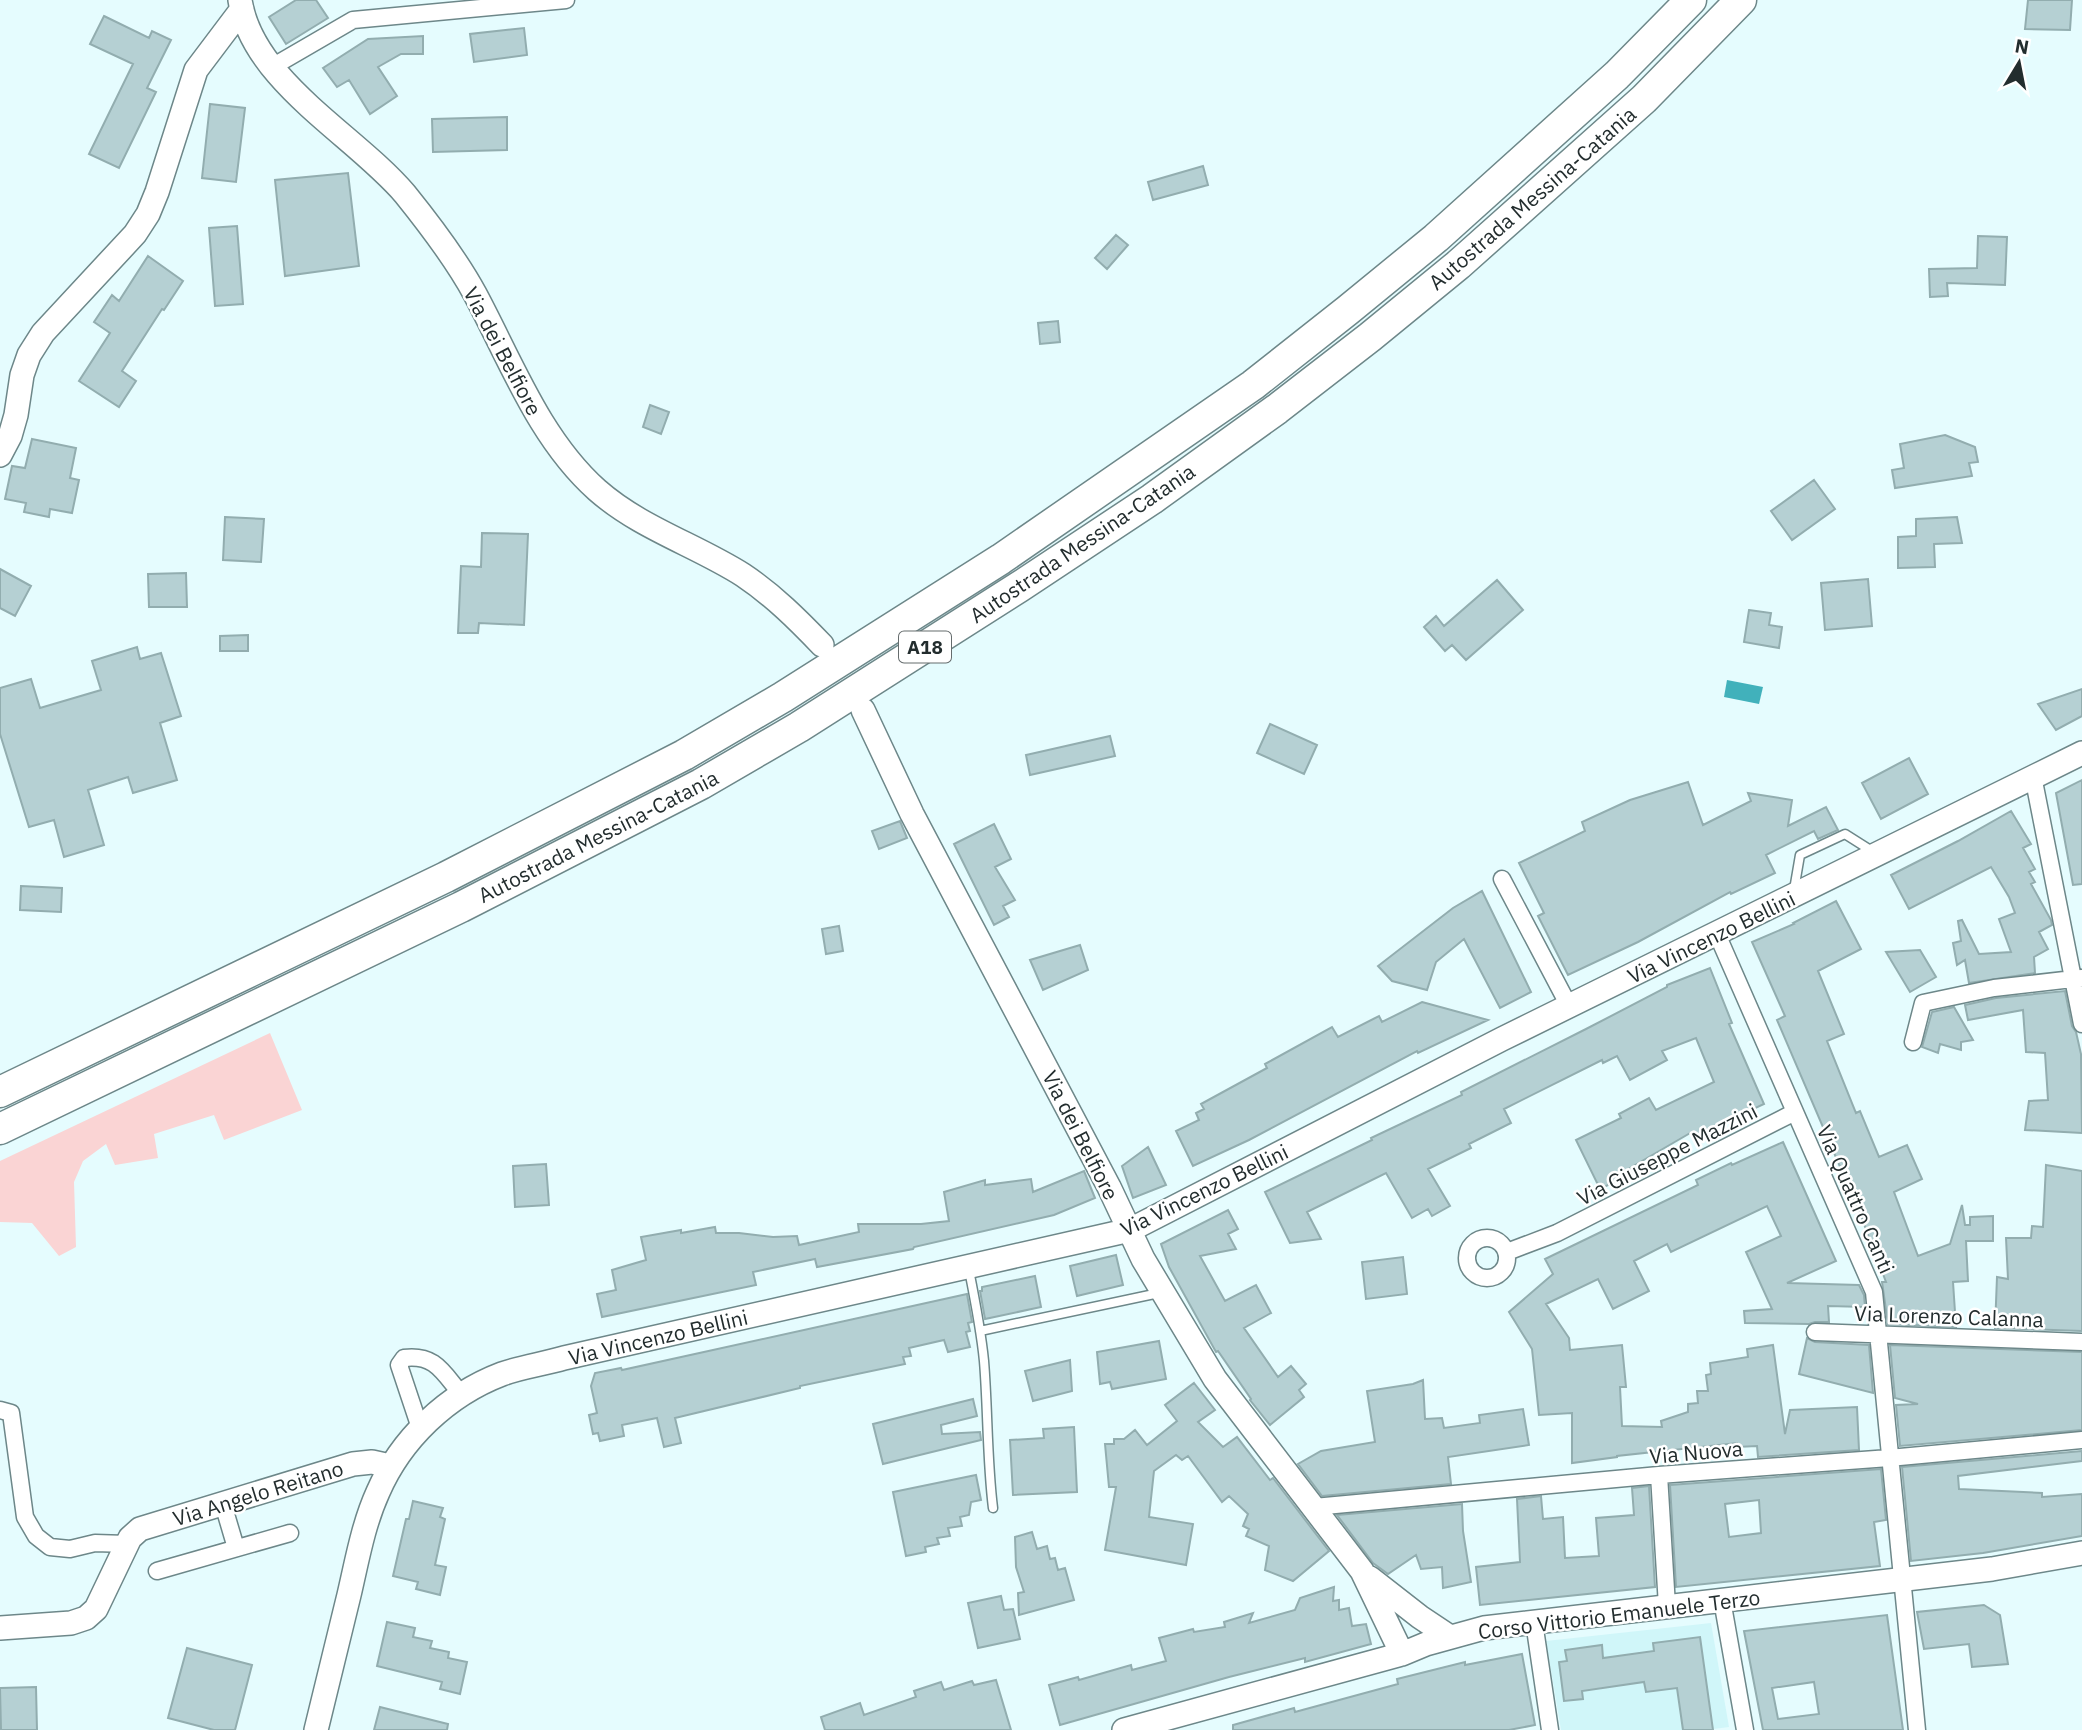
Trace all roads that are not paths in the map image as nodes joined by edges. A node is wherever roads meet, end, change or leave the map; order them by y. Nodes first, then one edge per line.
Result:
1 (566, 0) edge
2 (1691, 0) edge
3 (1741, 0) edge
4 (241, 5) edge
5 (272, 67) junction
6 (0, 454) edge
7 (822, 645) dead end
8 (863, 710) dead end
9 (2082, 753) edge
10 (2034, 776) junction
11 (1877, 854) junction
12 (1502, 879) dead end
13 (1793, 897) junction
14 (1717, 934) junction
15 (2078, 979) edge
16 (1569, 1006) junction
17 (2082, 1024) edge
18 (1913, 1042) dead end
19 (0, 1092) edge
20 (1795, 1112) junction
21 (0, 1129) edge
22 (1130, 1230) junction
23 (1507, 1252) dead end
24 (968, 1267) junction
25 (1162, 1292) junction
26 (980, 1331) junction
27 (1815, 1332) dead end
28 (1877, 1335) junction
29 (2082, 1342) edge
30 (462, 1395) junction
31 (0, 1410) edge
32 (420, 1428) junction
33 (2082, 1440) edge
34 (1889, 1458) junction
35 (390, 1466) junction
36 (1659, 1475) junction
37 (223, 1504) junction
38 (1314, 1507) junction
39 (993, 1508) dead end
40 (290, 1533) dead end
41 (129, 1541) junction
42 (236, 1548) junction
43 (2082, 1553) edge
44 (157, 1571) dead end
45 (1362, 1572) junction
46 (1901, 1580) junction
47 (1722, 1600) junction
48 (1667, 1606) junction
49 (1534, 1622) junction
50 (0, 1628) edge
51 (1450, 1637) junction
52 (1402, 1654) junction
53 (316, 1730) edge
54 (1124, 1730) edge
55 (1550, 1730) edge
56 (1745, 1730) edge
57 (1917, 1730) edge

1 - 5 street
2 - 19 highway, Autostrada Messina-Catania / A18
3 - 21 highway, Autostrada Messina-Catania / A18
4 - 5 street, Via dei Belfiore
4 - 6 street
5 - 7 street, Via dei Belfiore
8 - 22 street, Via dei Belfiore
9 - 10 street, Via Vincenzo Bellini
10 - 11 street, Via Vincenzo Bellini
10 - 15 street
11 - 13 street, Via Vincenzo Bellini
11 - 13 lane
12 - 16 street
13 - 14 street, Via Vincenzo Bellini
14 - 16 street, Via Vincenzo Bellini
14 - 20 street, Via Quattro Canti
15 - 17 street
15 - 18 street
16 - 22 street, Via Vincenzo Bellini
20 - 23 street, Via Giuseppe Mazzini
20 - 28 street, Via Quattro Canti
22 - 24 street, Via Vincenzo Bellini
22 - 25 street, Via dei Belfiore
24 - 26 lane
24 - 30 street, Via Vincenzo Bellini
25 - 26 lane
25 - 38 street, Via dei Belfiore
26 - 39 lane
27 - 28 street, Via Lorenzo Calanna
28 - 29 street, Via Lorenzo Calanna
28 - 34 street, Via Quattro Canti
30 - 32 street, Via Vincenzo Bellini
30 - 32 street
31 - 41 street, Via Angelo Reitano
32 - 35 street, Via Vincenzo Bellini
33 - 34 street, Via Nuova
34 - 36 street, Via Nuova
34 - 46 street, Via Quattro Canti
35 - 37 street, Via Angelo Reitano
35 - 53 street, Via Vincenzo Bellini
36 - 38 street, Via Nuova
36 - 48 street
37 - 41 street, Via Angelo Reitano
37 - 42 street
38 - 45 street, Via dei Belfiore
40 - 42 street
41 - 50 street
42 - 44 street
43 - 46 street, Corso Vittorio Emanuele Terzo
45 - 51 street
45 - 52 street
46 - 47 street, Corso Vittorio Emanuele Terzo
46 - 57 street, Via Quattro Canti
47 - 48 street, Corso Vittorio Emanuele Terzo
47 - 56 street
48 - 49 street, Corso Vittorio Emanuele Terzo
49 - 51 street, Corso Vittorio Emanuele Terzo
49 - 55 street
51 - 52 street, Corso Vittorio Emanuele Terzo
52 - 54 street, Corso Vittorio Emanuele Terzo

